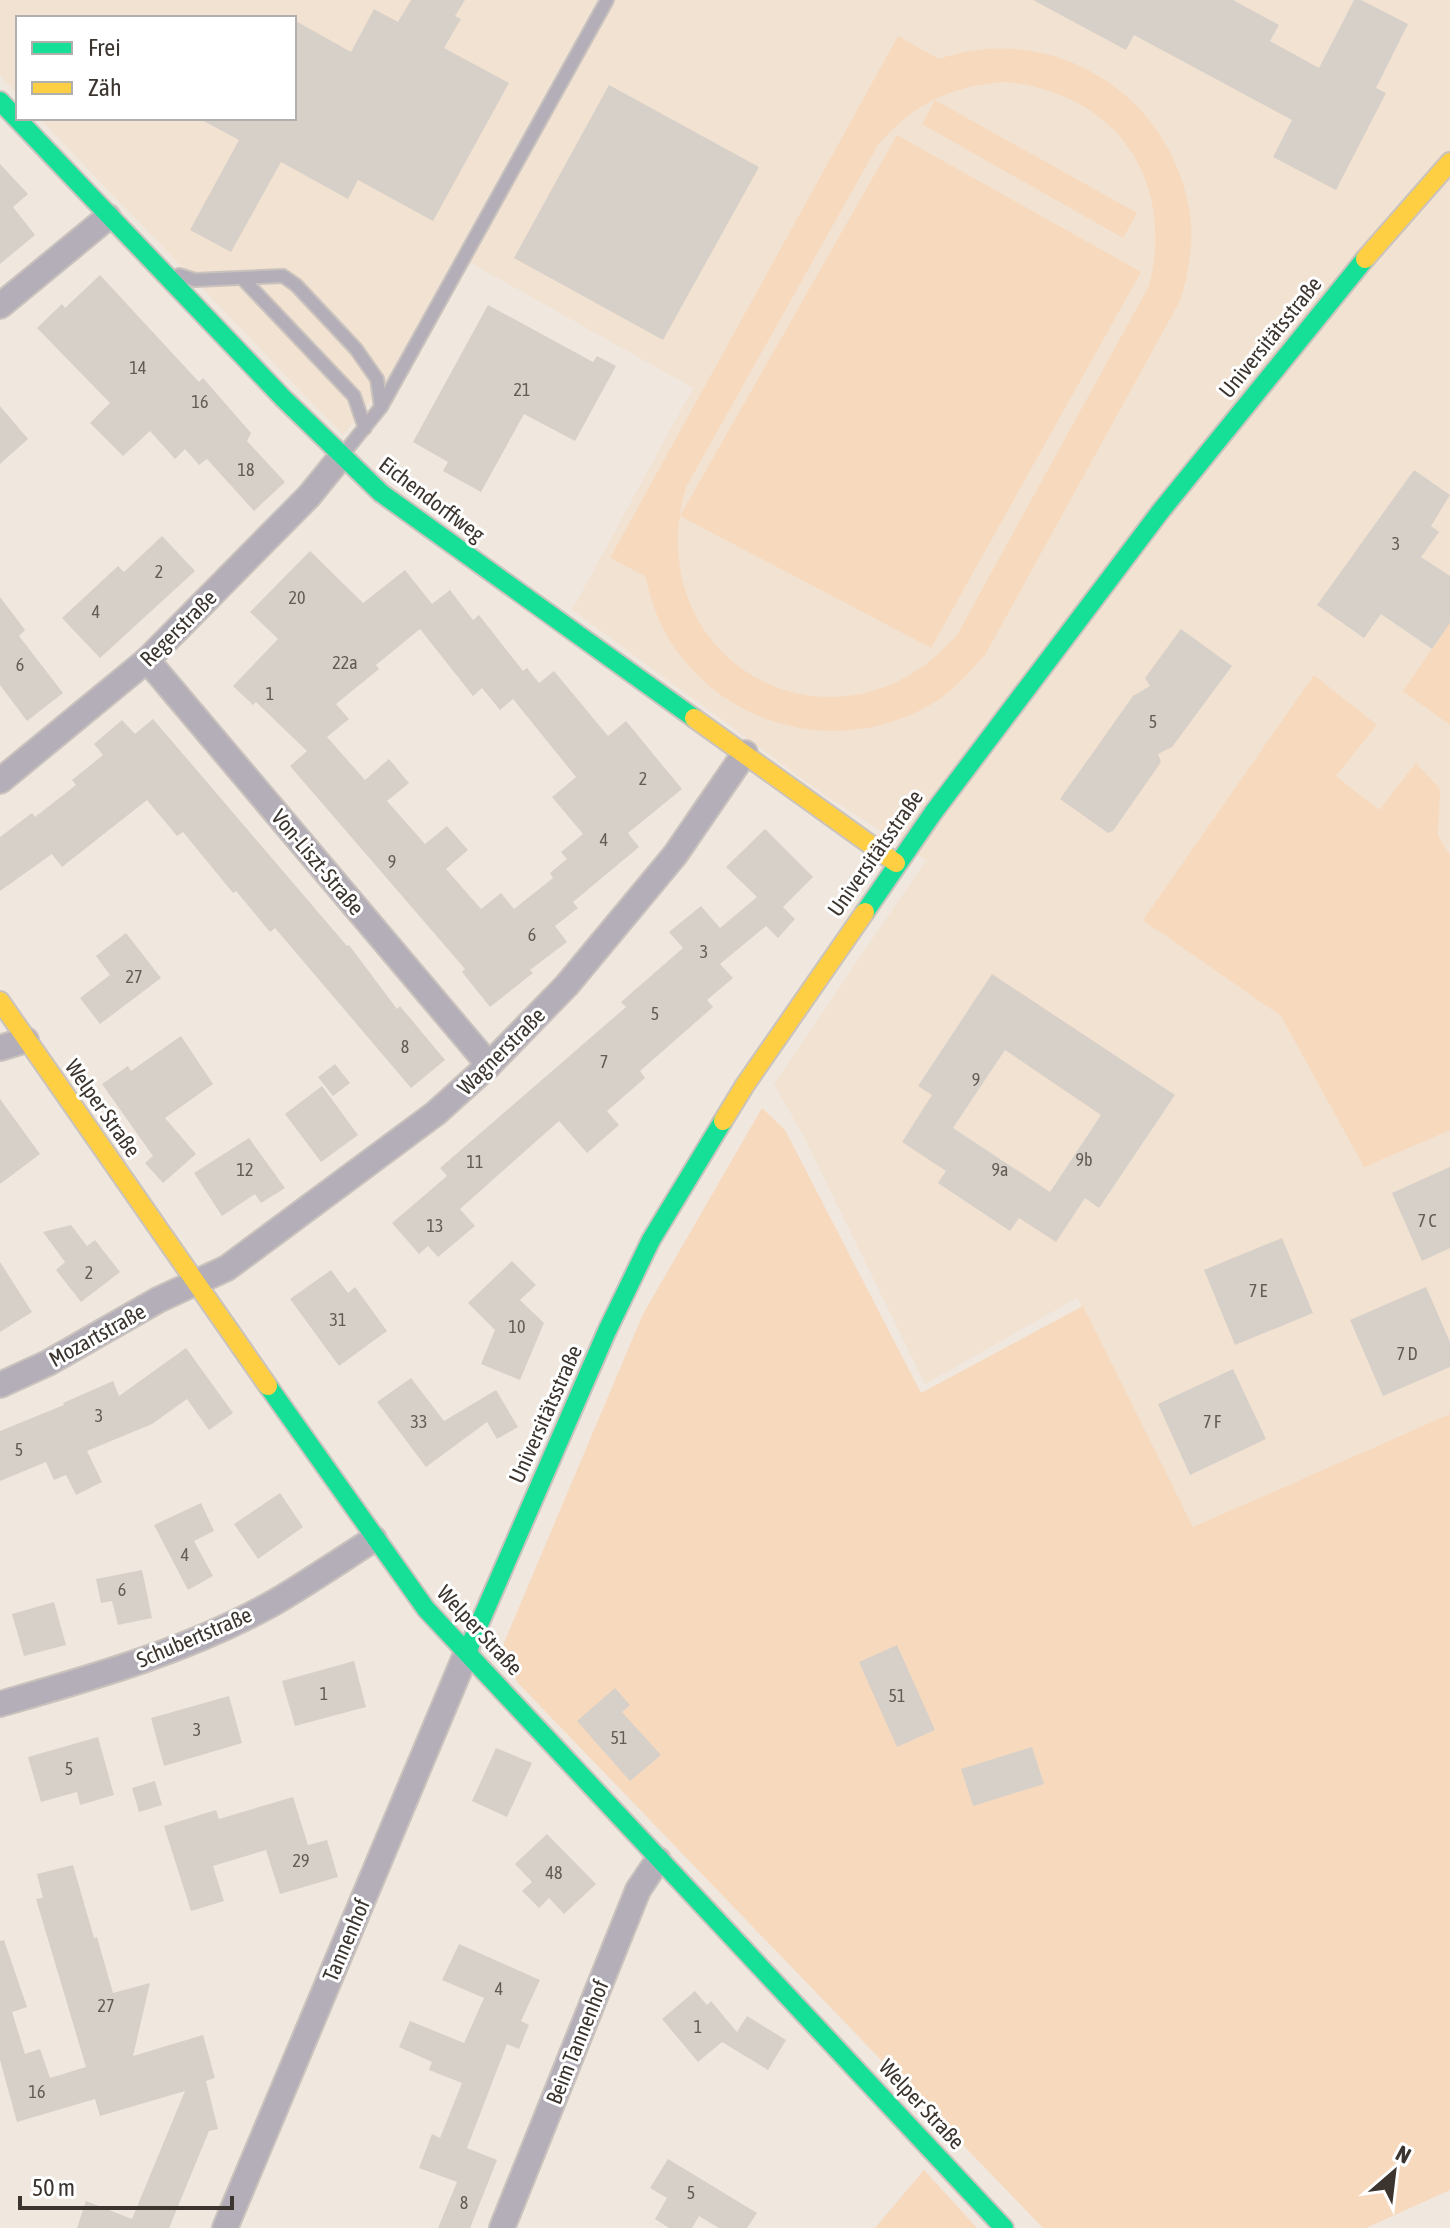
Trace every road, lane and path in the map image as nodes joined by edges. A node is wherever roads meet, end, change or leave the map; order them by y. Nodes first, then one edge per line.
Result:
1 (607, 0) edge
2 (0, 101) edge
3 (16, 118) edge
4 (18, 120) edge
5 (1450, 162) edge
6 (108, 217) junction
7 (160, 269) junction
8 (242, 278) junction
9 (0, 306) edge
10 (381, 407) junction
11 (365, 428) junction
12 (340, 458) junction
13 (147, 660) junction
14 (745, 753) junction
15 (0, 781) edge
16 (896, 863) junction
17 (0, 1001) edge
18 (26, 1040) junction
19 (0, 1048) edge
20 (489, 1065) junction
21 (195, 1284) junction
22 (0, 1385) edge
23 (374, 1539) junction
24 (467, 1652) junction
25 (0, 1704) edge
26 (658, 1860) junction
27 (225, 2228) edge
28 (502, 2228) edge
29 (1004, 2228) edge

1 - 10 lane
2 - 3 street, Eichendorffweg
4 - 6 street, Eichendorffweg
5 - 16 street, Universitätsstraße
6 - 7 street, Eichendorffweg
6 - 9 street
7 - 8 lane
7 - 12 street, Eichendorffweg
8 - 10 lane
8 - 11 lane
10 - 11 lane
11 - 12 lane
12 - 13 street, Regerstraße
12 - 14 street, Eichendorffweg
13 - 15 street, Regerstraße
13 - 20 street, Von-Liszt-Straße
14 - 16 street, Eichendorffweg
14 - 20 street, Wagnerstraße
16 - 24 street, Universitätsstraße
17 - 18 street, Welper Straße
18 - 19 street
18 - 21 street, Welper Straße
20 - 21 street, Wagnerstraße
21 - 22 street, Mozartstraße
21 - 23 street, Welper Straße
23 - 24 street, Welper Straße
23 - 25 street, Schubertstraße
24 - 26 street, Welper Straße
24 - 27 street, Tannenhof
26 - 28 street, Beim Tannenhof
26 - 29 street, Welper Straße

